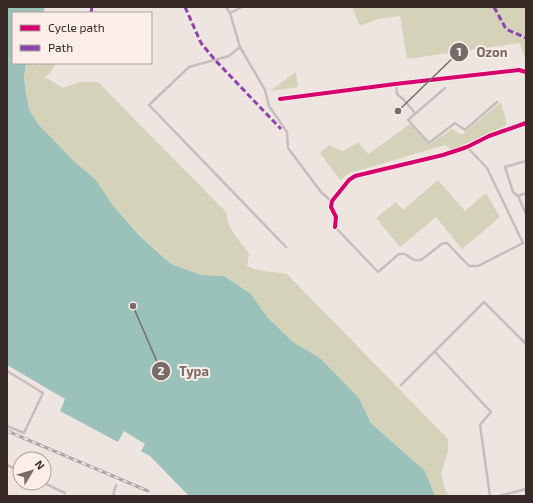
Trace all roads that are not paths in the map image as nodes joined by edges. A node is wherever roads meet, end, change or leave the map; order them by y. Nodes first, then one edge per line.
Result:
1 (226, 7) edge
2 (242, 7) edge
3 (230, 13) junction
4 (240, 47) junction
5 (526, 72) edge
6 (396, 84) junction
7 (445, 88) dead end
8 (280, 99) dead end
9 (497, 102) dead end
10 (416, 114) junction
11 (526, 123) edge
12 (467, 147) junction
13 (526, 161) edge
14 (526, 193) edge
15 (518, 196) junction
16 (332, 201) junction
17 (526, 214) edge
18 (335, 227) joint
19 (286, 247) dead end
20 (526, 344) edge
21 (435, 352) junction
22 (7, 371) edge
23 (400, 386) dead end
24 (7, 426) edge
25 (116, 485) dead end
26 (52, 487) edge
27 (526, 490) edge
28 (65, 493) dead end
29 (113, 496) edge
30 (490, 496) edge
31 (499, 496) edge

1 - 3 lane
2 - 3 lane
3 - 4 lane
4 - 16 lane
4 - 19 lane
5 - 6 street
6 - 8 street
6 - 10 lane
7 - 10 lane
9 - 10 lane
11 - 12 street
12 - 16 street
12 - 18 lane
13 - 15 lane
14 - 15 lane
15 - 17 lane
16 - 18 street
20 - 21 lane
21 - 23 lane
21 - 30 lane
22 - 24 lane
25 - 29 lane
26 - 28 lane
27 - 31 lane

